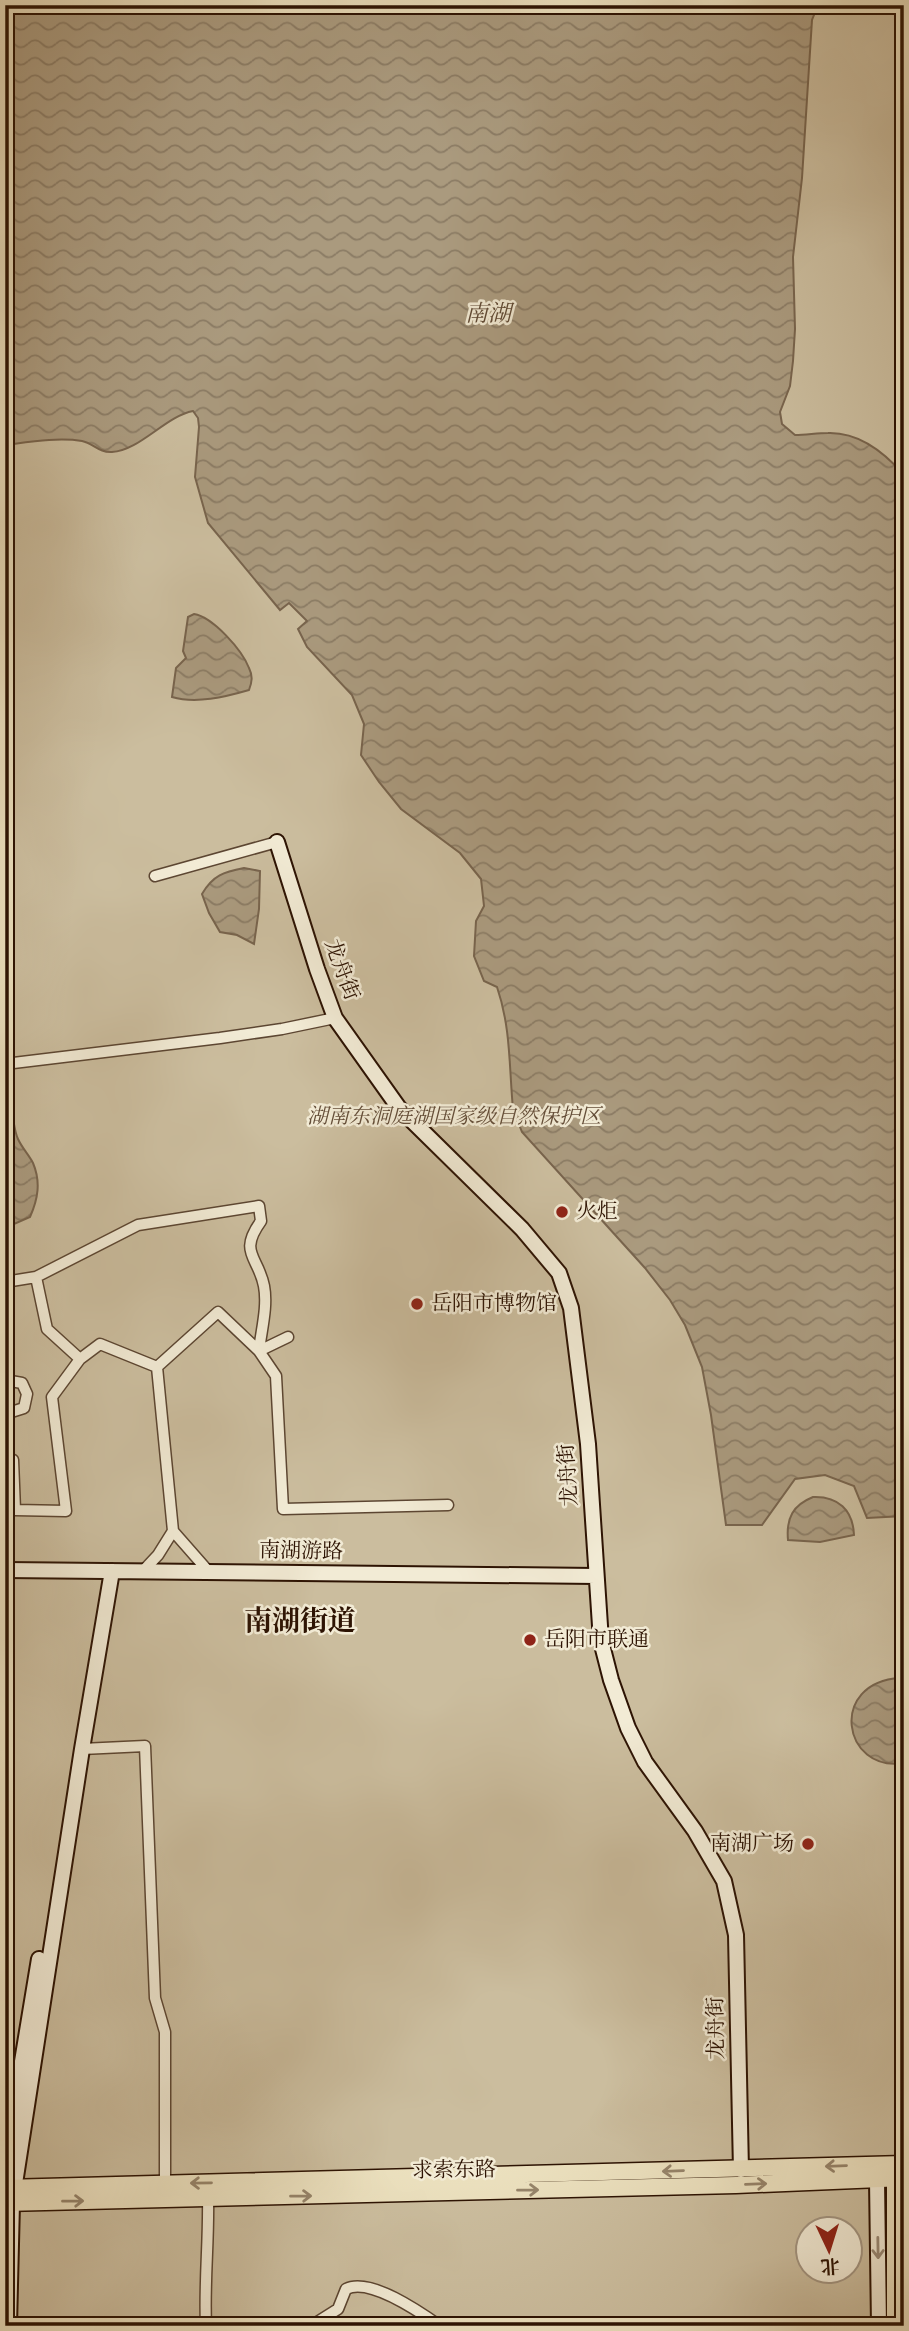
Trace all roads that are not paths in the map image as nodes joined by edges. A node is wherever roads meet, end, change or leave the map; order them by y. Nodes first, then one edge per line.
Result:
1 (277, 842) joint
2 (155, 876) dead end
3 (335, 1018) junction
4 (5, 1064) edge
5 (36, 1277) junction
6 (5, 1282) edge
7 (288, 1337) dead end
8 (259, 1351) junction
9 (80, 1359) junction
10 (158, 1367) junction
11 (5, 1380) edge
12 (5, 1414) edge
13 (5, 1461) edge
14 (448, 1505) dead end
15 (173, 1531) junction
16 (5, 1570) edge
17 (107, 1571) junction
18 (143, 1571) junction
19 (209, 1572) junction
20 (596, 1576) junction
21 (82, 1749) junction
22 (5, 2164) edge
23 (741, 2170) junction
24 (899, 2171) edge
25 (877, 2180) junction
26 (165, 2184) junction
27 (9, 2195) edge
28 (208, 2199) junction
29 (9, 2326) edge
30 (206, 2326) edge
31 (311, 2326) edge
32 (440, 2326) edge
33 (879, 2326) edge
34 (895, 2326) edge

1 - 2 street
1 - 3 street, 龙舟街
3 - 4 street
3 - 20 street, 龙舟街
5 - 6 street
5 - 8 street
5 - 9 street
7 - 8 street
8 - 10 street
8 - 14 street
9 - 10 street
9 - 13 street
10 - 15 street
11 - 12 street
15 - 18 street
15 - 19 street
16 - 17 street, 南湖游路
17 - 18 street, 南湖游路
17 - 21 street
17 - 22 street
18 - 19 street, 南湖游路
19 - 20 street, 南湖游路
20 - 23 street, 龙舟街
21 - 26 street
21 - 27 street
24 -> 23 main road, 求索东路
23 -> 26 main road, 求索东路
24 - 25 main road, 求索东路
24 - 34 main road
28 -> 25 main road, 求索东路
25 -> 33 street
26 - 27 main road, 求索东路
27 -> 28 main road, 求索东路
27 - 29 street
28 - 30 street
31 - 32 street

